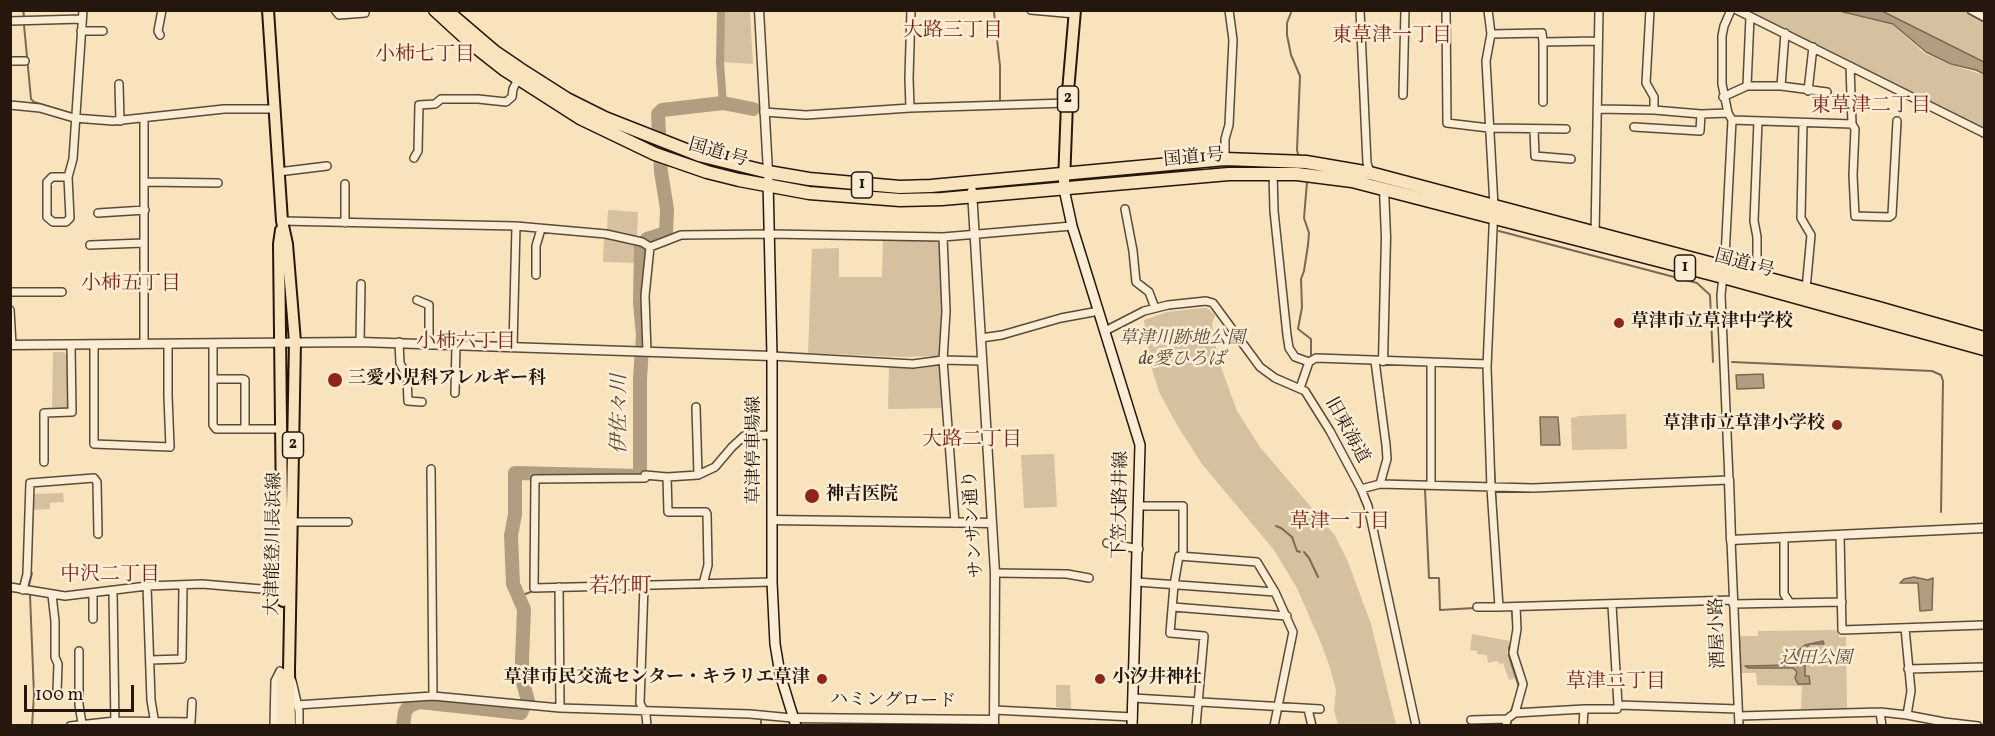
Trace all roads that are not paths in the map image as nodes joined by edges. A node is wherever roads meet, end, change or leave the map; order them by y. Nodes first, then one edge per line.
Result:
1 (83, 10) edge
2 (162, 10) edge
3 (268, 10) edge
4 (334, 10) edge
5 (435, 10) edge
6 (446, 10) edge
7 (759, 10) edge
8 (911, 10) edge
9 (1030, 10) edge
10 (1229, 10) edge
11 (1360, 10) edge
12 (1405, 10) edge
13 (1446, 10) edge
14 (1488, 10) edge
15 (1599, 10) edge
16 (1650, 10) edge
17 (1731, 10) edge
18 (1737, 10) edge
19 (1971, 10) edge
20 (1075, 12) edge
21 (365, 14) dead end
22 (1750, 17) junction
23 (1984, 17) edge
24 (82, 19) junction
25 (10, 21) edge
26 (81, 31) junction
27 (103, 31) dead end
28 (1785, 33) junction
29 (1491, 34) junction
30 (160, 35) dead end
31 (1598, 40) junction
32 (1542, 42) junction
33 (1813, 46) junction
34 (10, 61) edge
35 (25, 61) dead end
36 (1850, 66) junction
37 (518, 79) junction
38 (119, 84) dead end
39 (1747, 86) junction
40 (1781, 86) junction
41 (1808, 91) junction
42 (1827, 92) dead end
43 (1403, 95) dead end
44 (1724, 97) junction
45 (1543, 102) dead end
46 (1067, 103) junction
47 (10, 105) edge
48 (910, 108) junction
49 (273, 109) junction
50 (1597, 109) junction
51 (1654, 110) junction
52 (765, 112) junction
53 (1728, 112) junction
54 (1701, 114) junction
55 (74, 118) junction
56 (144, 118) junction
57 (1732, 120) junction
58 (120, 121) junction
59 (1758, 121) junction
60 (1897, 121) dead end
61 (1803, 123) junction
62 (1852, 124) junction
63 (1634, 127) dead end
64 (1489, 128) junction
65 (1534, 129) junction
66 (1566, 129) dead end
67 (1984, 133) edge
68 (414, 158) dead end
69 (1225, 159) junction
70 (1571, 159) dead end
71 (327, 166) dead end
72 (278, 172) junction
73 (768, 172) junction
74 (1065, 173) junction
75 (1273, 173) junction
76 (1370, 173) junction
77 (68, 177) junction
78 (145, 182) junction
79 (972, 182) junction
80 (218, 183) dead end
81 (345, 184) dead end
82 (769, 185) junction
83 (1064, 189) junction
84 (1384, 189) junction
85 (973, 197) junction
86 (1125, 209) dead end
87 (145, 210) junction
88 (1493, 211) junction
89 (98, 213) dead end
90 (282, 220) junction
91 (345, 223) junction
92 (516, 226) junction
93 (1072, 226) junction
94 (541, 229) junction
95 (770, 234) junction
96 (974, 235) junction
97 (943, 237) junction
98 (1594, 239) junction
99 (144, 243) junction
100 (90, 245) dead end
101 (647, 245) junction
102 (1723, 273) junction
103 (536, 275) dead end
104 (1757, 276) junction
105 (361, 284) dead end
106 (1806, 289) junction
107 (10, 292) edge
108 (62, 292) dead end
109 (417, 300) dead end
110 (1155, 308) junction
111 (10, 310) edge
112 (1099, 311) junction
113 (1105, 331) junction
114 (981, 338) junction
115 (1984, 338) edge
116 (281, 342) junction
117 (295, 342) junction
118 (360, 342) junction
119 (399, 342) junction
120 (429, 343) junction
121 (144, 344) junction
122 (168, 344) junction
123 (213, 344) junction
124 (456, 344) junction
125 (11, 345) edge
126 (71, 345) junction
127 (94, 345) junction
128 (513, 347) junction
129 (1984, 349) edge
130 (643, 352) junction
131 (772, 356) junction
132 (943, 360) junction
133 (1379, 361) junction
134 (982, 362) junction
135 (1309, 362) junction
136 (1431, 363) junction
137 (1487, 364) junction
138 (213, 379) junction
139 (1300, 388) junction
140 (455, 393) dead end
141 (422, 402) dead end
142 (696, 406) dead end
143 (748, 418) dead end
144 (245, 429) junction
145 (282, 429) junction
146 (748, 435) junction
147 (772, 435) junction
148 (44, 462) dead end
149 (431, 469) dead end
150 (698, 475) junction
151 (667, 477) junction
152 (1730, 480) junction
153 (1380, 484) junction
154 (1431, 484) junction
155 (1491, 488) junction
156 (1361, 489) junction
157 (1140, 506) junction
158 (773, 520) junction
159 (292, 522) junction
160 (348, 522) dead end
161 (955, 523) junction
162 (992, 523) junction
163 (1984, 528) edge
164 (98, 534) dead end
165 (1840, 535) junction
166 (1784, 537) junction
167 (1731, 540) junction
168 (1107, 543) dead end
169 (1139, 549) junction
170 (1184, 556) junction
171 (995, 573) junction
172 (1089, 578) dead end
173 (772, 582) junction
174 (1137, 582) junction
175 (703, 584) junction
176 (183, 585) junction
177 (1174, 585) junction
178 (147, 586) junction
179 (645, 586) junction
180 (10, 587) edge
181 (559, 587) junction
182 (23, 590) junction
183 (113, 591) junction
184 (287, 591) junction
185 (1275, 592) junction
186 (93, 594) junction
187 (52, 595) junction
188 (1733, 602) junction
189 (1842, 602) junction
190 (1790, 603) junction
191 (1612, 605) junction
192 (1173, 607) junction
193 (1499, 607) junction
194 (1516, 607) junction
195 (1477, 608) dead end
196 (1287, 616) junction
197 (93, 619) dead end
198 (1984, 625) edge
199 (1905, 627) junction
200 (79, 651) dead end
201 (150, 660) junction
202 (1984, 668) edge
203 (285, 669) junction
204 (1908, 669) junction
205 (57, 692) dead end
206 (433, 696) junction
207 (1133, 698) junction
208 (1197, 701) junction
209 (192, 702) dead end
210 (297, 705) junction
211 (1277, 707) junction
212 (560, 708) junction
213 (1308, 709) junction
214 (1320, 709) dead end
215 (1584, 709) junction
216 (1617, 709) dead end
217 (645, 710) junction
218 (1738, 712) junction
219 (1880, 712) junction
220 (1515, 713) junction
221 (1907, 715) junction
222 (1471, 720) dead end
223 (994, 721) edge
224 (1133, 721) edge
225 (794, 722) edge
226 (918, 722) edge
227 (1507, 722) edge
228 (82, 723) junction
229 (115, 723) edge
230 (851, 723) edge
231 (155, 724) edge
232 (70, 726) edge
233 (274, 726) edge
234 (282, 726) edge
235 (290, 726) edge
236 (299, 726) edge
237 (647, 726) edge
238 (1196, 726) edge
239 (1274, 726) edge
240 (1312, 726) edge
241 (1416, 726) edge
242 (1583, 726) edge
243 (1739, 726) edge
244 (1882, 726) edge
245 (1978, 726) edge

1 - 24 street
2 - 30 street
3 - 49 main road, 大津能登川長浜線 / 2
4 - 21 street
5 - 37 highway, 国道1号 / 1
6 - 73 highway, 国道1号 / 1
7 - 52 street
8 - 48 street
9 - 20 street
10 - 69 street
11 - 76 street
12 - 43 street
13 - 64 street
14 - 29 street
15 - 31 street
16 - 51 street
17 - 44 street
18 - 22 street
19 - 23 street
20 - 46 main road, 2
22 - 28 street
22 - 39 street
24 - 25 street
24 - 26 street
26 - 27 street
26 - 55 street
28 - 33 street
28 - 40 street
29 - 32 street
29 - 64 street
31 - 32 street
31 - 50 street
32 - 45 street
33 - 36 street
33 - 41 street
34 - 35 street
36 - 62 street
36 - 67 street
37 - 68 street
37 - 82 highway, 国道1号 / 1
38 - 58 street
39 - 40 street
39 - 44 street
40 - 41 street
41 - 42 street
44 - 53 street
46 - 48 street
46 - 74 main road, 2
47 - 55 street
48 - 52 street
49 - 56 street
49 - 72 main road, 大津能登川長浜線 / 2
50 - 51 street
50 - 98 street
51 - 54 street
52 - 73 street
53 - 54 street
53 - 57 street
54 - 63 street
55 - 58 street
55 - 77 street
56 - 58 street
56 - 78 street
57 - 59 street
57 - 102 street
59 - 61 street
59 - 104 street
60 - 62 street
61 - 62 street
61 - 106 street
64 - 65 street
64 - 88 street
65 - 66 street
65 - 70 street
69 - 74 highway, 国道1号 / 1
69 - 76 highway, 国道1号 / 1
71 - 72 street
72 - 90 main road, 大津能登川長浜線 / 2
73 - 79 highway, 国道1号 / 1
73 - 82 main road, 草津停車場線
74 - 79 highway, 国道1号 / 1
74 - 83 main road, 2
75 - 83 highway, 国道1号 / 1
75 - 84 highway, 国道1号 / 1
75 - 135 street
76 - 84 street
76 - 88 highway, 国道1号 / 1
77 - 77 street
78 - 80 street
78 - 87 street
79 - 85 street, サンサン通り
81 - 91 street
82 - 85 highway, 国道1号 / 1
82 - 95 main road, 草津停車場線
83 - 85 highway, 国道1号 / 1
83 - 93 main road, 下笠大路井線
84 - 88 highway, 国道1号 / 1
84 - 133 street
85 - 96 street, サンサン通り
86 - 110 street
87 - 89 street
87 - 99 street
88 - 98 highway, 国道1号 / 1
88 - 137 street
90 - 91 street
90 - 116 main road, 大津能登川長浜線 / 2
90 - 117 main road, 大津能登川長浜線 / 2
91 - 92 street
92 - 94 street
92 - 128 street
93 - 96 street
93 - 112 main road, 下笠大路井線
94 - 101 street
94 - 103 street
95 - 97 street
95 - 101 street
95 - 131 main road, 草津停車場線
96 - 97 street
96 - 114 street, サンサン通り
97 - 132 street
98 - 102 highway, 国道1号 / 1
99 - 100 street
99 - 121 street
101 - 130 street
102 - 104 highway, 国道1号 / 1
102 - 129 highway, 国道1号 / 1
102 - 152 street
104 - 106 highway, 国道1号 / 1
105 - 118 street
106 - 115 highway, 国道1号 / 1
107 - 108 street
109 - 120 street
110 - 113 street, 旧東海道
110 - 139 street, 旧東海道
111 - 125 street
112 - 113 main road, 下笠大路井線
112 - 114 street
113 - 157 main road, 下笠大路井線
114 - 134 street, サンサン通り
116 - 117 street
116 - 123 street
116 - 145 main road, 大津能登川長浜線 / 2
117 - 118 street
117 - 159 main road, 大津能登川長浜線 / 2
118 - 119 street
119 - 120 street
119 - 141 street
120 - 124 street
121 - 122 street
121 - 127 street
122 - 123 street
122 - 127 street
123 - 138 street
124 - 128 street
124 - 140 street
125 - 126 street
126 - 127 street
126 - 148 street
128 - 130 street
130 - 131 street
131 - 132 street
131 - 147 main road, 草津停車場線
132 - 134 street
132 - 161 street
133 - 135 street
133 - 136 street
133 - 153 street
134 - 162 street, サンサン通り
135 - 139 street
136 - 137 street
136 - 154 street
137 - 155 street
138 - 144 street
138 - 144 street
139 - 156 street, 旧東海道
142 - 150 street
143 - 146 street
144 - 145 street
145 - 184 main road, 大津能登川長浜線 / 2
146 - 147 street
146 - 150 street
147 - 158 main road, 草津停車場線
149 - 206 street
150 - 151 street
151 - 175 street
151 - 181 street
152 - 155 street
152 - 167 street
153 - 154 street
153 - 156 street
154 - 155 street
155 - 193 street
156 - 241 street, 旧東海道
157 - 169 main road, 下笠大路井線
157 - 170 street
158 - 161 street
158 - 173 main road, 草津停車場線
159 - 160 street
159 - 184 main road, 大津能登川長浜線 / 2
161 - 162 street
162 - 171 street, サンサン通り
163 - 165 street
164 - 182 street
165 - 166 street
165 - 189 street
166 - 167 street
166 - 190 street
167 - 188 street, 酒屋小路
168 - 169 street
169 - 174 main road, 下笠大路井線
170 - 177 street
170 - 185 street
171 - 172 street
171 - 223 street, サンサン通り
173 - 175 street
173 - 225 main road, 草津停車場線
174 - 177 street
174 - 207 main road, 下笠大路井線
175 - 179 street
176 - 178 street
176 - 184 street
176 - 201 street
177 - 185 street
177 - 192 street
178 - 183 street
178 - 201 street
179 - 181 street
179 - 217 street
180 - 182 street
181 - 212 street
182 - 187 street
183 - 186 street
183 - 229 street
184 - 203 main road, 大津能登川長浜線 / 2
185 - 196 street
186 - 187 street
186 - 197 street
187 - 205 street
188 - 190 street
188 - 191 street
188 - 218 street, 酒屋小路
189 - 190 street
189 - 199 street
191 - 194 street
191 - 218 street
192 - 196 street
192 - 208 street
193 - 194 street
193 - 195 street
194 - 220 street
196 - 211 street
198 - 199 street
199 - 204 street
200 - 228 street
201 - 231 street
202 - 204 street
203 - 210 street
203 - 233 street
203 - 234 main road, 大津能登川長浜線 / 2
203 - 235 main road, 大津能登川長浜線 / 2
204 - 221 street
206 - 210 street
206 - 212 street
207 - 208 street
207 - 224 main road, 下笠大路井線
208 - 211 street
208 - 238 street
209 - 231 street
210 - 236 street
211 - 213 street
211 - 239 street
212 - 217 street
213 - 214 street
213 - 240 street
215 - 216 street
215 - 220 street
215 - 242 street
217 - 225 street
217 - 237 street
218 - 219 street
218 - 243 street, 酒屋小路
219 - 221 street
219 - 244 street
220 - 227 street
221 - 245 street
222 - 227 street
223 - 224 street
223 - 226 street, ハミングロード
225 - 230 street, ハミングロード
226 - 230 street, ハミングロード
228 - 229 street
228 - 232 street
229 - 231 street

